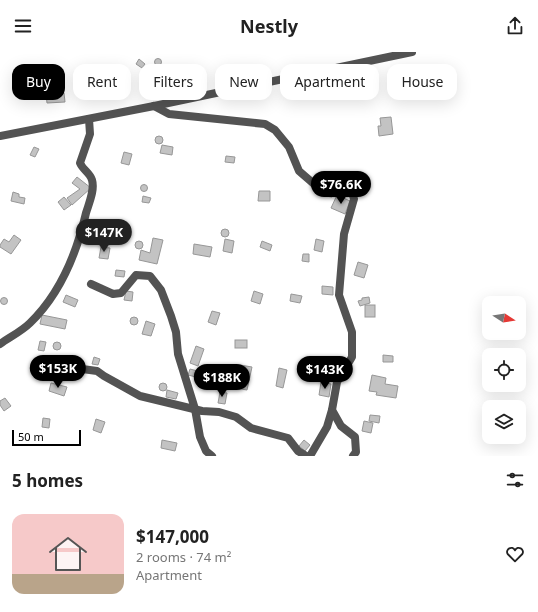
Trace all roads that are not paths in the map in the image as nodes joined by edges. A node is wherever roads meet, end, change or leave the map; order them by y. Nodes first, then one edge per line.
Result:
1 (412, 52) edge
2 (154, 106) junction
3 (88, 119) junction
4 (0, 136) edge
5 (91, 284) dead end
6 (0, 344) edge
7 (75, 368) dead end
8 (196, 409) junction
9 (332, 410) junction
10 (212, 456) edge
11 (306, 456) edge
12 (310, 456) edge
13 (353, 456) edge

1 - 2 street
2 - 3 street
2 - 9 street
3 - 4 street
3 - 6 street
5 - 8 street
7 - 8 street
8 - 10 street
8 - 11 street
9 - 12 street
9 - 13 street

